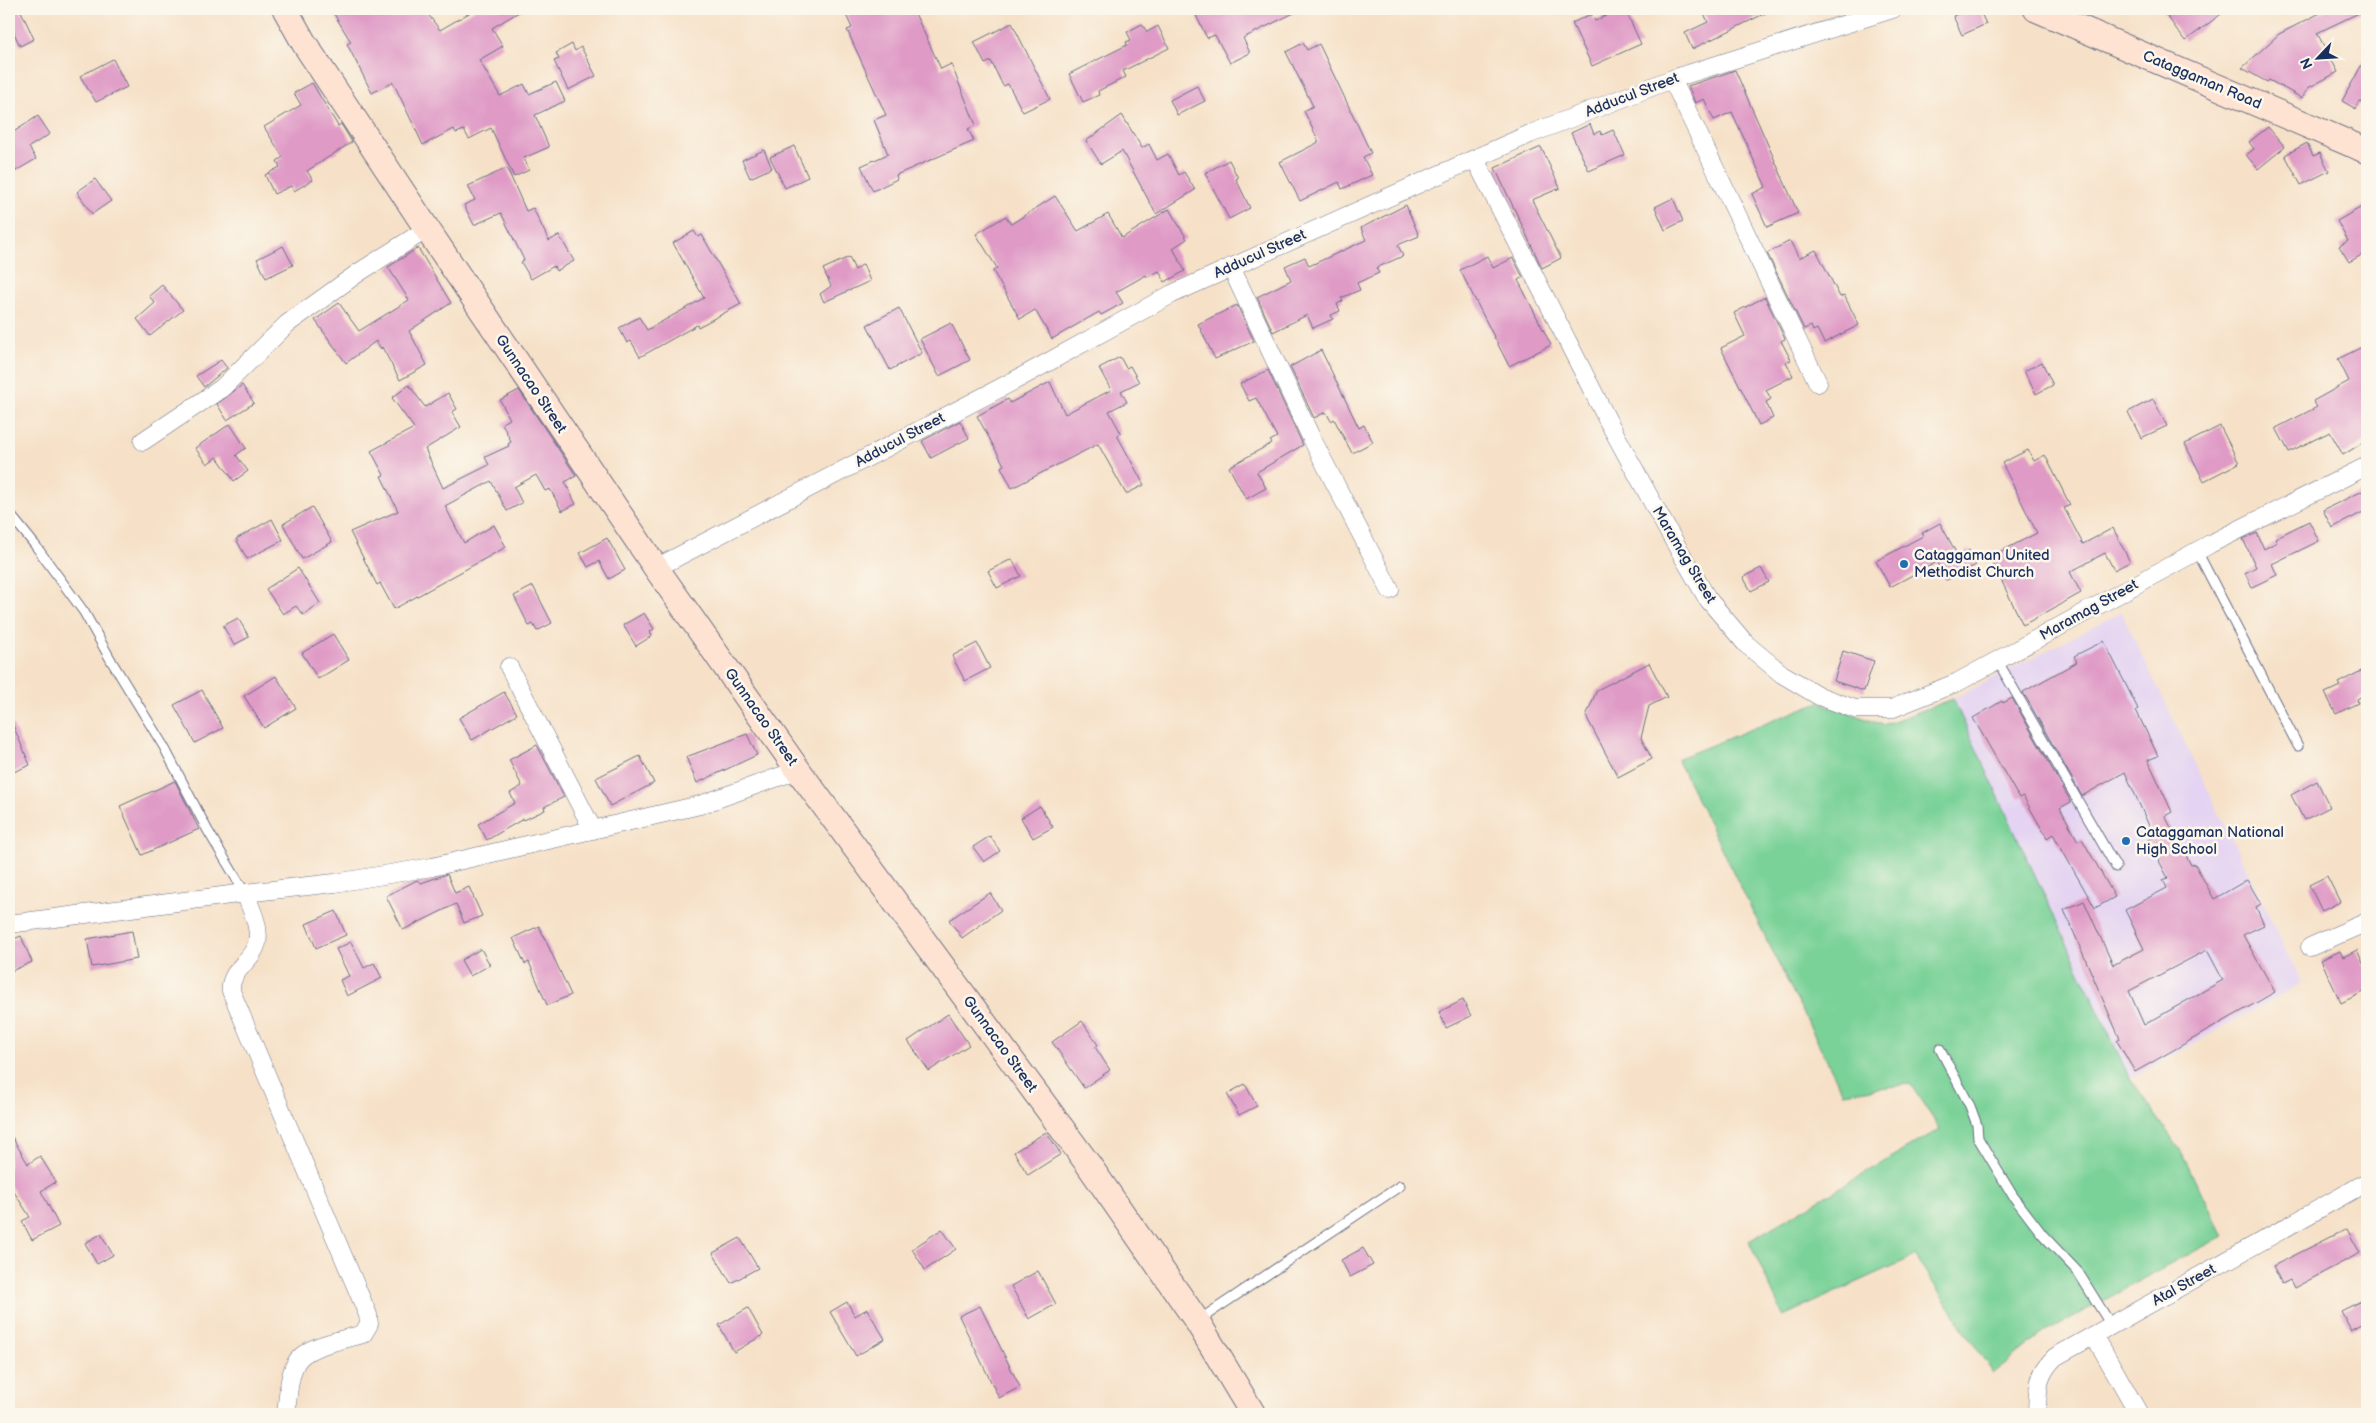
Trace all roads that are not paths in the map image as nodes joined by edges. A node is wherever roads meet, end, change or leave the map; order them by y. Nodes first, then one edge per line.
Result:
1 (285, 9) edge
2 (1893, 9) edge
3 (2036, 9) edge
4 (1672, 79) junction
5 (2367, 151) edge
6 (1475, 159) junction
7 (427, 229) junction
8 (1231, 267) junction
9 (1818, 383) dead end
10 (143, 441) dead end
11 (2367, 466) edge
12 (9, 513) edge
13 (2196, 551) junction
14 (656, 568) junction
15 (1390, 590) dead end
16 (1997, 660) junction
17 (509, 667) dead end
18 (2298, 746) dead end
19 (798, 770) junction
20 (593, 830) junction
21 (2116, 867) dead end
22 (245, 892) junction
23 (2367, 922) edge
24 (9, 924) edge
25 (2310, 947) dead end
26 (1940, 1049) dead end
27 (2367, 1182) edge
28 (1400, 1186) dead end
29 (1197, 1321) junction
30 (2111, 1326) junction
31 (2094, 1335) junction
32 (286, 1414) edge
33 (1253, 1414) edge
34 (2037, 1414) edge
35 (2139, 1414) edge

1 - 7 street, Gunnacao Street
2 - 4 street, Adducul Street
3 - 5 street, Cataggaman Road
4 - 6 street, Adducul Street
4 - 9 street
6 - 8 street, Adducul Street
6 - 16 street, Maramag Street
7 - 10 street
7 - 14 street, Gunnacao Street
8 - 14 street, Adducul Street
8 - 15 street
11 - 13 street, Maramag Street
12 - 22 lane
13 - 16 street, Maramag Street
13 - 18 lane
14 - 19 street, Gunnacao Street
16 - 21 lane
17 - 20 street
19 - 20 street
19 - 29 street, Gunnacao Street
20 - 22 street
22 - 24 street
22 - 32 street
23 - 25 street
26 - 30 lane
27 - 30 street, Atal Street
28 - 29 lane
29 - 33 street, Gunnacao Street
30 - 31 street, Atal Street
31 - 34 street, Atal Street
31 - 35 street

